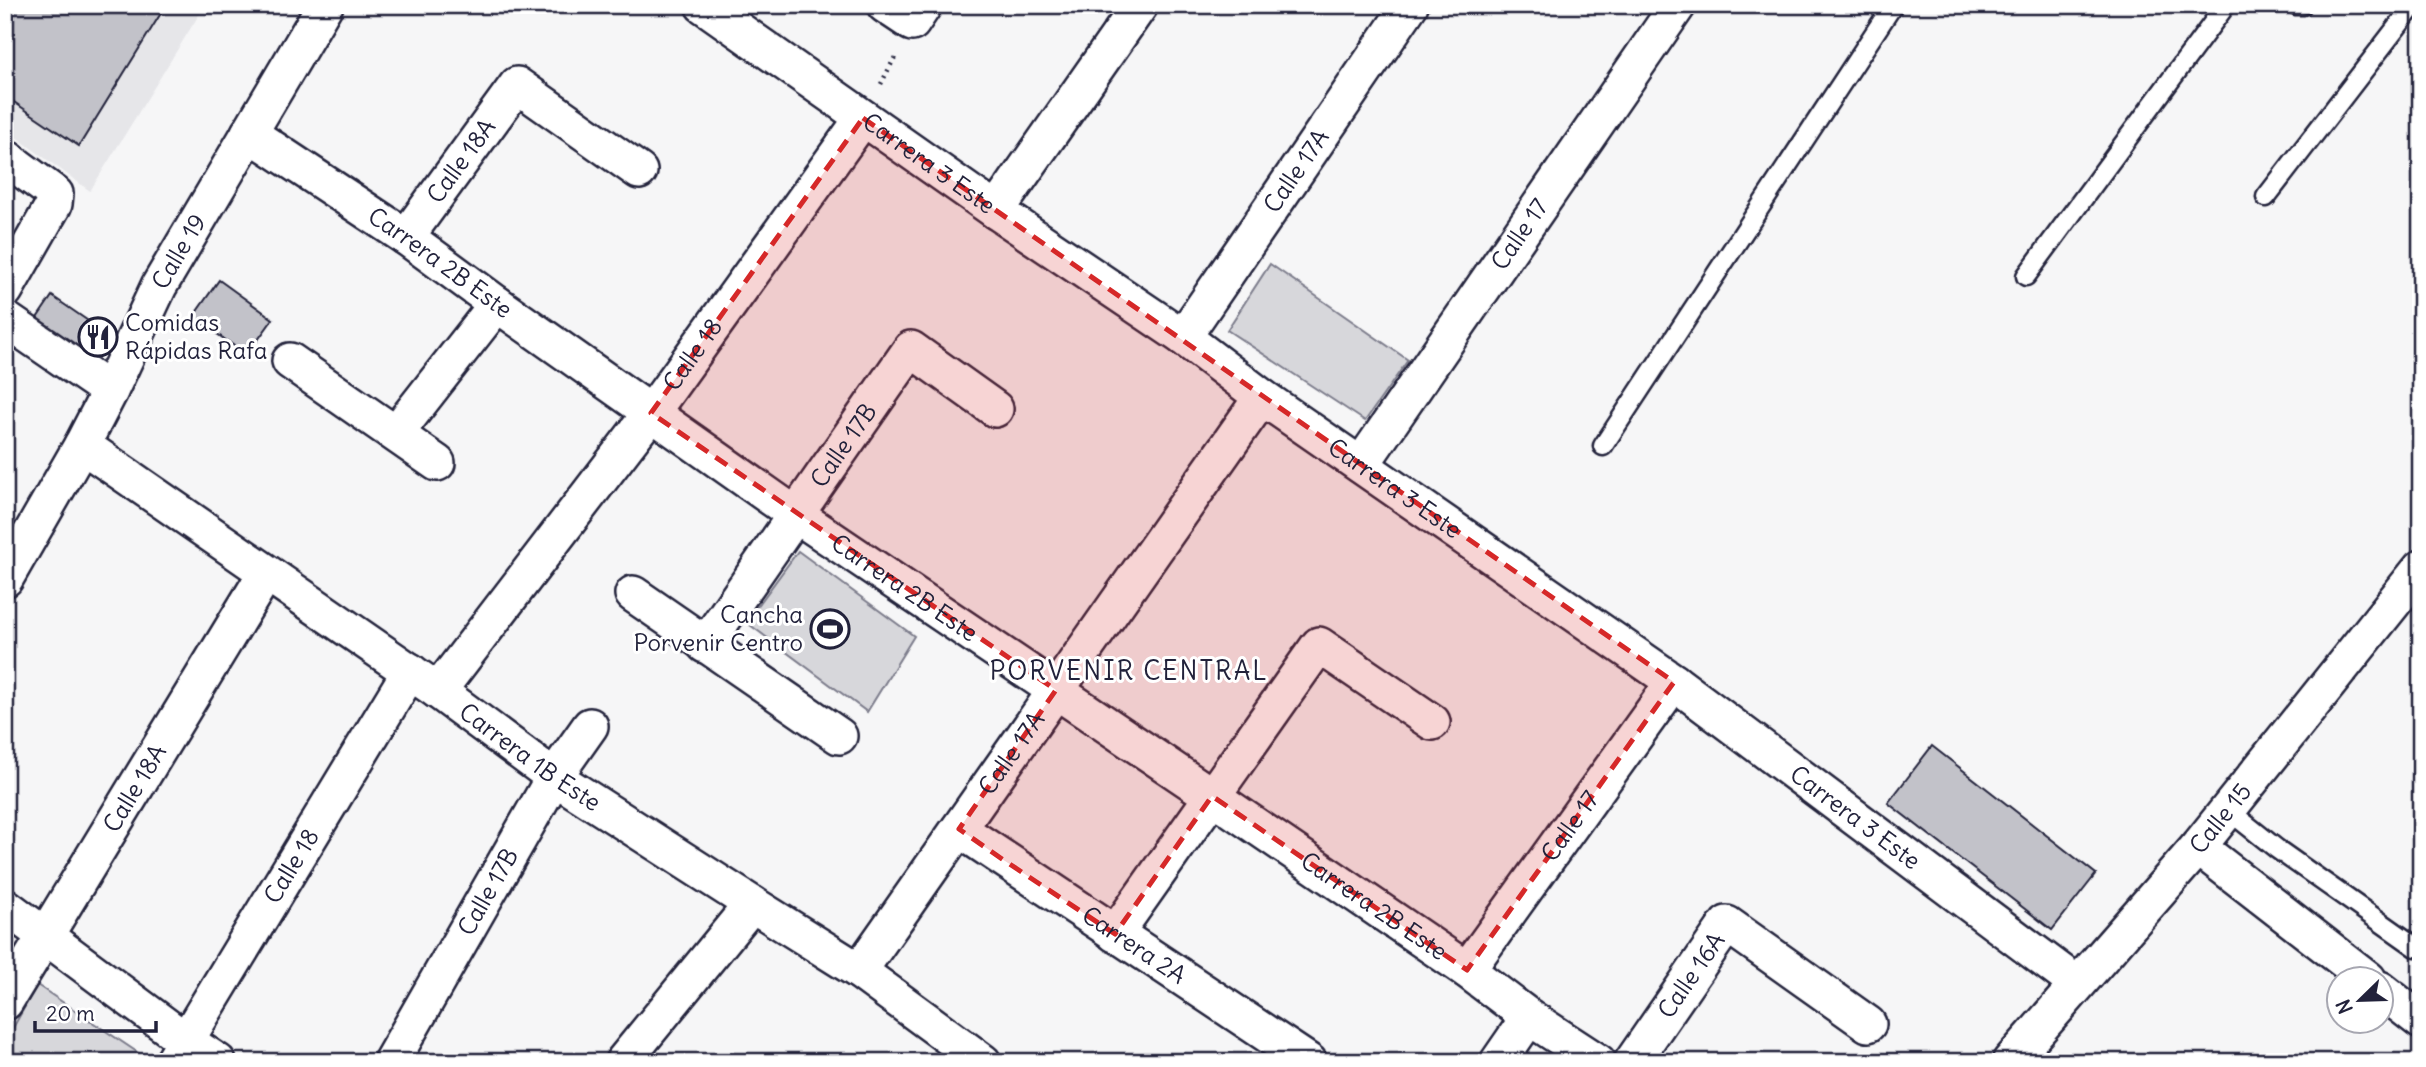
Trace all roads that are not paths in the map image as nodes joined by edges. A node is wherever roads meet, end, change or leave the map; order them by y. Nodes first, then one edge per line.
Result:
1 (325, 5) edge
2 (703, 5) edge
3 (1140, 5) edge
4 (1410, 5) edge
5 (1678, 5) edge
6 (1894, 5) edge
7 (2225, 5) edge
8 (2297, 5) edge
9 (2302, 5) edge
10 (2414, 5) edge
11 (863, 118) junction
12 (249, 133) junction
13 (5, 157) edge
14 (639, 171) dead end
15 (2266, 197) dead end
16 (996, 211) junction
17 (406, 237) junction
18 (2026, 276) dead end
19 (5, 289) edge
20 (497, 304) junction
21 (5, 319) edge
22 (1184, 337) junction
23 (290, 361) dead end
24 (110, 391) junction
25 (1262, 397) junction
26 (995, 409) dead end
27 (651, 413) junction
28 (396, 433) junction
29 (82, 445) junction
30 (1603, 446) dead end
31 (437, 463) dead end
32 (1361, 465) junction
33 (796, 515) junction
34 (2421, 568) edge
35 (8, 569) edge
36 (266, 573) junction
37 (633, 594) dead end
38 (705, 645) junction
39 (410, 671) junction
40 (1674, 682) junction
41 (1056, 690) junction
42 (439, 691) junction
43 (1432, 722) dead end
44 (590, 726) dead end
45 (839, 736) dead end
46 (554, 777) junction
47 (1212, 796) junction
48 (2228, 810) junction
49 (959, 829) junction
50 (2198, 847) junction
51 (752, 904) junction
52 (5, 906) edge
53 (46, 934) junction
54 (1115, 934) junction
55 (2421, 948) edge
56 (2350, 965) edge
57 (1467, 970) junction
58 (859, 971) junction
59 (2077, 984) junction
60 (2394, 999) edge
61 (5, 1002) edge
62 (1529, 1017) junction
63 (2421, 1021) edge
64 (1868, 1024) dead end
65 (179, 1051) edge
66 (632, 1059) edge
67 (218, 1062) edge
68 (391, 1062) edge
69 (983, 1062) edge
70 (1309, 1062) edge
71 (1498, 1062) edge
72 (1598, 1062) edge
73 (1632, 1062) edge
74 (2010, 1062) edge

1 - 12 street, Calle 19
2 - 11 street, Carrera 3 Este
3 - 16 street
4 - 22 street, Calle 17A
5 - 32 street, Calle 17
6 - 30 lane
7 - 18 lane
8 - 9 lane
10 - 15 lane
11 - 16 street, Carrera 3 Este
11 - 27 street, Calle 18
12 - 17 street, Carrera 2B Este
12 - 24 street, Calle 19
13 - 19 street
14 - 17 street, Calle 18A
16 - 22 street, Carrera 3 Este
17 - 20 street, Carrera 2B Este
20 - 27 street, Carrera 2B Este
20 - 28 street
21 - 24 street
22 - 25 street, Carrera 3 Este
23 - 28 street
24 - 29 street, Calle 19
25 - 32 street, Carrera 3 Este
25 - 41 street, Calle 17A
26 - 33 street, Calle 17B
27 - 33 street, Carrera 2B Este
27 - 42 street, Calle 18
28 - 31 street
29 - 35 street, Calle 19
29 - 36 street, Carrera 1B Este
32 - 40 street, Carrera 3 Este
33 - 38 street, Calle 17B
33 - 41 street, Carrera 2B Este
34 - 48 street, Calle 15
36 - 39 street, Carrera 1B Este
36 - 53 street, Calle 18A
37 - 38 street
38 - 45 street
39 - 42 street, Carrera 1B Este
39 - 65 street, Calle 18
40 - 57 street, Calle 17
40 - 59 street, Carrera 3 Este
41 - 47 street, Carrera 2B Este
41 - 49 street, Calle 17A
42 - 46 street, Carrera 1B Este
43 - 47 street
44 - 46 street, Calle 17B
46 - 51 street, Carrera 1B Este
46 - 68 street, Calle 17B
47 - 54 street
47 - 57 street, Carrera 2B Este
48 - 50 street, Calle 15
48 - 55 lane
49 - 54 street, Carrera 2A
49 - 58 street, Calle 17A
50 - 56 street
50 - 59 street, Calle 15
51 - 58 street, Carrera 1B Este
51 - 66 street
52 - 53 street
53 - 61 street, Calle 18A
53 - 65 street
54 - 70 street, Carrera 2A
57 - 62 street, Carrera 2B Este
58 - 69 street, Carrera 1B Este
59 - 74 street, Calle 15
60 - 63 street
62 - 71 street
62 - 72 street, Carrera 2B Este
64 - 73 street, Calle 16A
65 - 67 street

